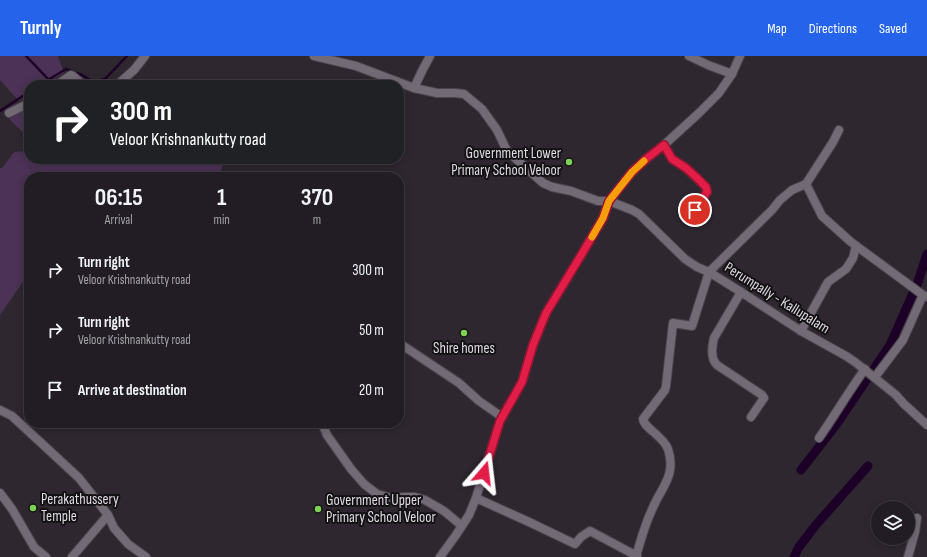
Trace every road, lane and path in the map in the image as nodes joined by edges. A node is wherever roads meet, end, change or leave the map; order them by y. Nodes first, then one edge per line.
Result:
1 (145, 56) edge
2 (314, 56) edge
3 (430, 56) edge
4 (689, 56) edge
5 (740, 56) edge
6 (732, 74) junction
7 (64, 80) edge
8 (77, 80) edge
9 (122, 80) edge
10 (393, 80) edge
11 (404, 84) edge
12 (414, 88) junction
13 (24, 106) edge
14 (9, 113) dead end
15 (839, 130) dead end
16 (664, 145) junction
17 (806, 184) junction
18 (609, 201) junction
19 (689, 219) dead end
20 (856, 246) junction
21 (709, 272) junction
22 (741, 292) junction
23 (920, 293) edge
24 (800, 331) junction
25 (404, 346) edge
26 (865, 369) junction
27 (875, 377) junction
28 (0, 410) edge
29 (502, 417) junction
30 (751, 417) dead end
31 (927, 425) edge
32 (24, 427) edge
33 (25, 428) edge
34 (324, 428) edge
35 (819, 438) dead end
36 (0, 493) edge
37 (476, 498) junction
38 (108, 515) junction
39 (917, 518) dead end
40 (462, 526) junction
41 (637, 556) edge
42 (46, 557) edge
43 (72, 557) edge
44 (146, 557) edge
45 (440, 557) edge
46 (908, 557) edge

1 - 9 street
2 - 10 street, Perumpally - Kallupalam
3 - 12 street
4 - 6 street
5 - 6 street
6 - 16 street
7 - 8 street
11 - 12 street, Perumpally - Kallupalam
12 - 18 street, Perumpally - Kallupalam
13 - 14 street
15 - 17 street
16 - 18 street
16 - 19 street
17 - 20 street
17 - 21 street
18 - 21 street, Perumpally - Kallupalam
18 - 29 street
20 - 23 street
20 - 24 street
21 - 22 street, Perumpally - Kallupalam
21 - 41 street
22 - 24 street, Perumpally - Kallupalam
22 - 30 street
23 - 27 street
24 - 26 street, Perumpally - Kallupalam
25 - 29 street
26 - 27 street, Perumpally - Kallupalam
26 - 35 street
27 - 31 street, Perumpally - Kallupalam
28 - 32 street
29 - 37 street
33 - 38 street
34 - 40 street
36 - 42 street
37 - 40 street
37 - 41 street
38 - 43 street
38 - 44 street
39 - 46 street
40 - 45 street

